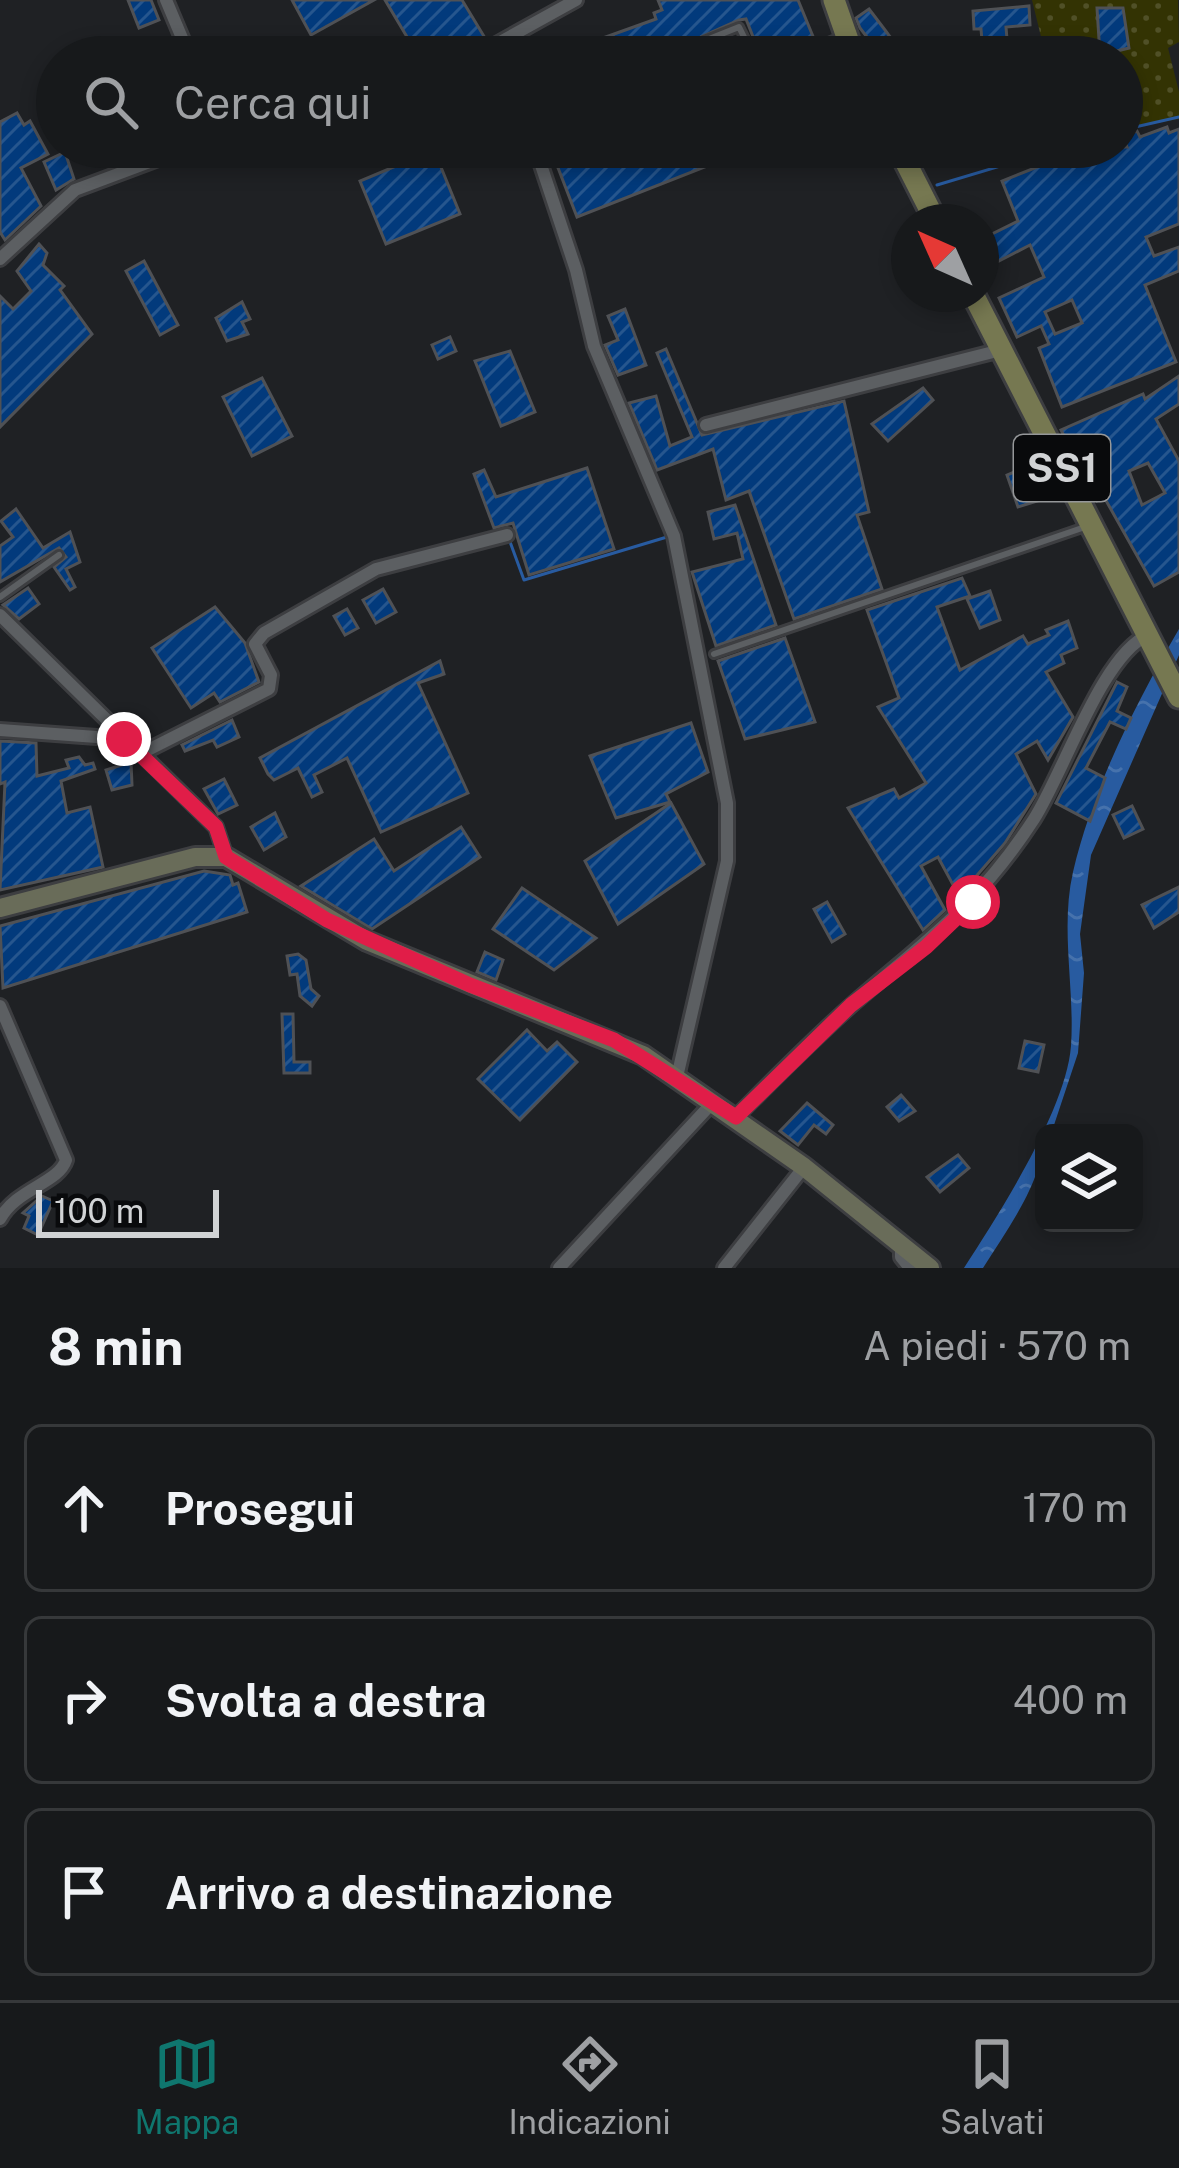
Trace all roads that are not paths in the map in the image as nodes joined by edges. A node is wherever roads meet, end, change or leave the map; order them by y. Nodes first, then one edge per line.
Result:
1 (166, 0) edge
2 (576, 0) edge
3 (834, 0) edge
4 (846, 34) joint
5 (181, 36) edge
6 (523, 36) edge
7 (717, 36) edge
8 (744, 36) edge
9 (841, 36) edge
10 (134, 168) edge
11 (542, 168) edge
12 (909, 168) edge
13 (928, 204) edge
14 (0, 259) edge
15 (982, 312) edge
16 (1001, 350) junction
17 (706, 425) dead end
18 (1092, 525) junction
19 (507, 535) dead end
20 (59, 556) dead end
21 (0, 597) edge
22 (0, 615) edge
23 (1150, 638) junction
24 (714, 654) dead end
25 (1174, 688) edge
26 (0, 730) edge
27 (124, 739) junction
28 (140, 754) junction
29 (226, 857) junction
30 (0, 908) edge
31 (0, 1006) edge
32 (677, 1077) junction
33 (714, 1101) junction
34 (736, 1117) junction
35 (804, 1167) junction
36 (0, 1219) edge
37 (902, 1244) junction
38 (559, 1268) edge
39 (724, 1268) edge
40 (910, 1268) edge
41 (930, 1268) edge

1 - 5 street
2 - 6 street
3 - 4 main road
4 - 9 lane
7 - 8 lane
10 - 14 street
11 - 32 street
12 - 13 main road
15 - 16 main road, SS1
16 - 17 street
16 - 18 main road, SS1
18 - 23 main road, SS1
18 - 24 lane
19 - 28 street
20 - 21 lane
22 - 27 street
23 - 25 main road, SS1
23 - 34 street
26 - 27 street
27 - 28 street
28 - 29 street
29 - 30 street
29 - 32 street
31 - 36 street
32 - 33 street
33 - 34 street
33 - 38 street
34 - 35 street
35 - 37 street
35 - 39 street
37 - 40 street
37 - 41 street

